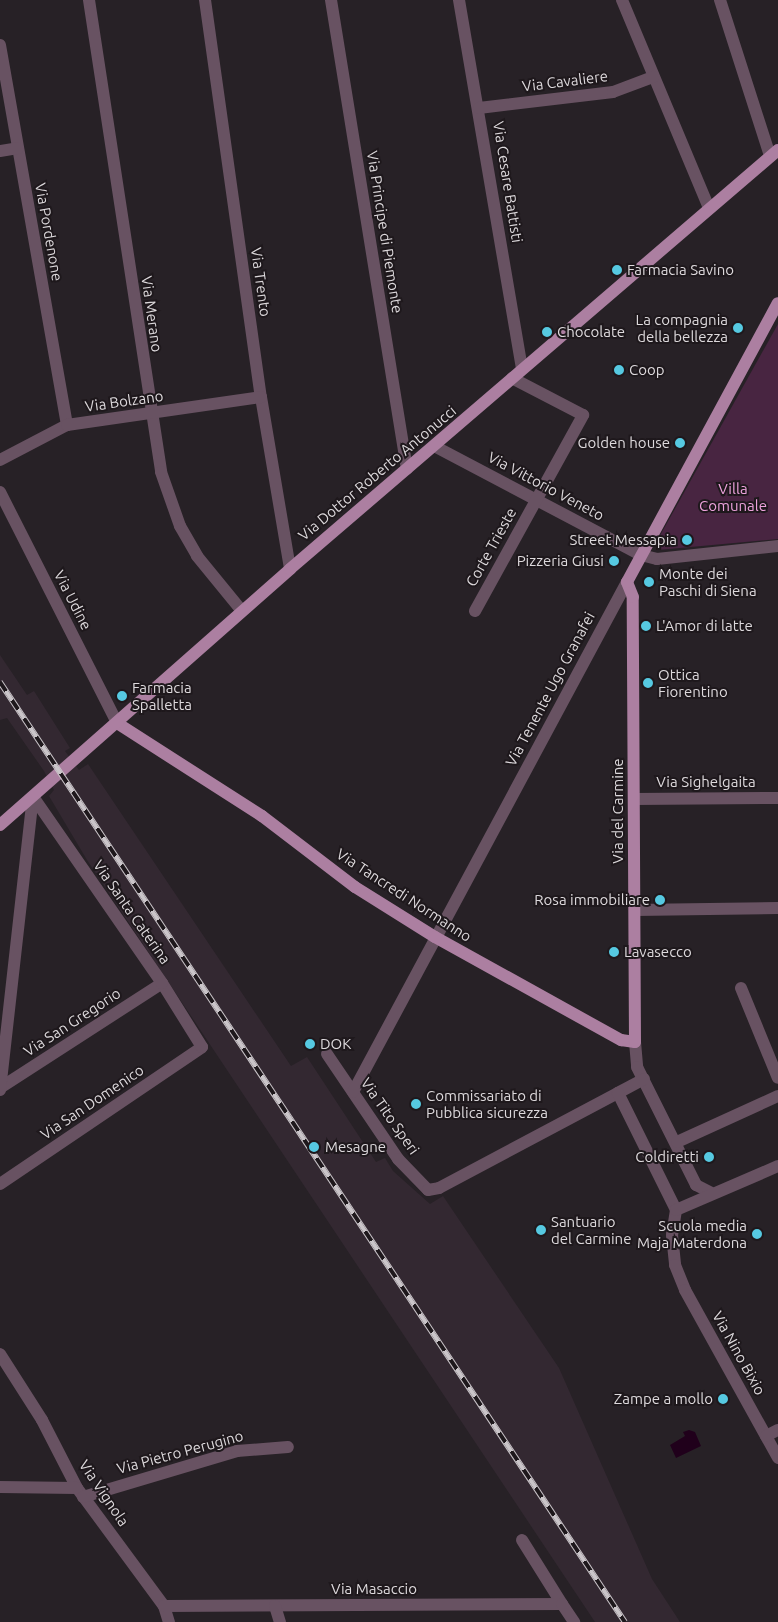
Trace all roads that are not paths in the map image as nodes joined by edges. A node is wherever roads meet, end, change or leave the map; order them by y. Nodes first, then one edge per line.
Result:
1 (89, 0) edge
2 (205, 0) edge
3 (331, 0) edge
4 (459, 0) edge
5 (622, 0) edge
6 (720, 0) edge
7 (0, 45) edge
8 (653, 77) junction
9 (479, 108) junction
10 (18, 148) junction
11 (0, 151) edge
12 (774, 153) edge
13 (708, 206) junction
14 (778, 303) edge
15 (517, 373) junction
16 (261, 397) junction
17 (151, 413) junction
18 (67, 425) junction
19 (436, 447) junction
20 (0, 460) edge
21 (407, 469) junction
22 (0, 492) edge
23 (536, 500) junction
24 (778, 546) edge
25 (641, 555) junction
26 (290, 569) junction
27 (627, 582) junction
28 (242, 611) junction
29 (475, 611) dead end
30 (117, 723) junction
31 (33, 797) junction
32 (634, 798) junction
33 (778, 798) edge
34 (0, 825) edge
35 (778, 908) edge
36 (635, 910) junction
37 (435, 937) junction
38 (162, 983) junction
39 (741, 988) dead end
40 (635, 1042) junction
41 (202, 1047) joint
42 (328, 1054) dead end
43 (778, 1078) edge
44 (644, 1079) junction
45 (0, 1089) edge
46 (353, 1092) junction
47 (618, 1093) junction
48 (778, 1096) edge
49 (677, 1142) junction
50 (778, 1166) edge
51 (0, 1184) edge
52 (710, 1192) junction
53 (676, 1210) junction
54 (0, 1354) edge
55 (778, 1430) edge
56 (766, 1436) junction
57 (288, 1447) dead end
58 (778, 1458) edge
59 (0, 1488) edge
60 (80, 1492) junction
61 (522, 1540) dead end
62 (562, 1604) junction
63 (164, 1606) junction
64 (275, 1606) junction
65 (169, 1622) edge
66 (280, 1622) edge
67 (574, 1622) edge

1 - 17 street, Via Merano
2 - 16 street, Via Trento
3 - 21 street, Via Principe di Piemonte
4 - 9 street, Via Cesare Battisti
5 - 8 street
6 - 12 street
7 - 10 street, Via Pordenone
8 - 9 street, Via Cavaliere
8 - 13 street
9 - 15 street, Via Cesare Battisti
10 - 11 street
10 - 18 street, Via Pordenone
12 - 13 main road, Via Dottor Roberto Antonucci
13 - 15 main road, Via Dottor Roberto Antonucci
14 - 25 main road, Via Tenente Ugo Granafei
15 - 19 main road, Via Dottor Roberto Antonucci
15 - 23 street, Corte Trieste
16 - 17 street, Via Bolzano
16 - 26 street, Via Trento
17 - 18 street, Via Bolzano
17 - 28 street, Via Merano
18 - 20 street, Via Bolzano
19 - 21 main road, Via Dottor Roberto Antonucci
19 - 23 street, Via Vittorio Veneto
21 - 26 main road, Via Dottor Roberto Antonucci
22 - 30 street, Via Udine
23 - 25 street, Via Vittorio Veneto
23 - 29 street, Corte Trieste
24 - 25 street
25 - 27 main road, Via Tenente Ugo Granafei
26 - 28 main road, Via Dottor Roberto Antonucci
27 - 32 main road, Via del Carmine
27 - 37 street, Via Tenente Ugo Granafei
28 - 30 main road, Via Dottor Roberto Antonucci
30 - 31 main road, Via Dottor Roberto Antonucci
30 - 37 main road, Via Tancredi Normanno
31 - 34 main road, Via Dottor Roberto Antonucci
31 - 38 street, Via Santa Caterina
31 - 45 street
32 - 33 street, Via Sighelgaita
32 - 36 main road, Via del Carmine
35 - 36 street
36 - 40 main road, Via del Carmine
37 - 40 main road, Via Tancredi Normanno
37 - 46 street, Via Tenente Ugo Granafei
38 - 41 street, Via Santa Caterina
38 - 45 street, Via San Gregorio
39 - 43 street
40 - 44 street
41 - 51 street, Via San Domenico
42 - 46 street, Via Tito Speri
44 - 47 street
44 - 49 street
46 - 47 street, Via Tito Speri
47 - 53 street
48 - 49 street
49 - 52 street
50 - 52 street
52 - 53 street
53 - 56 street, Via Nino Bixio
54 - 60 street, Via Vignola
55 - 56 street
56 - 58 street, Via Nino Bixio
57 - 60 street, Via Pietro Perugino
59 - 60 street, Via Pietro Perugino
60 - 63 street, Via Vignola
61 - 62 street
62 - 64 street, Via Masaccio
62 - 67 street
63 - 64 street, Via Masaccio
63 - 65 street, Via Vignola
64 - 66 street

